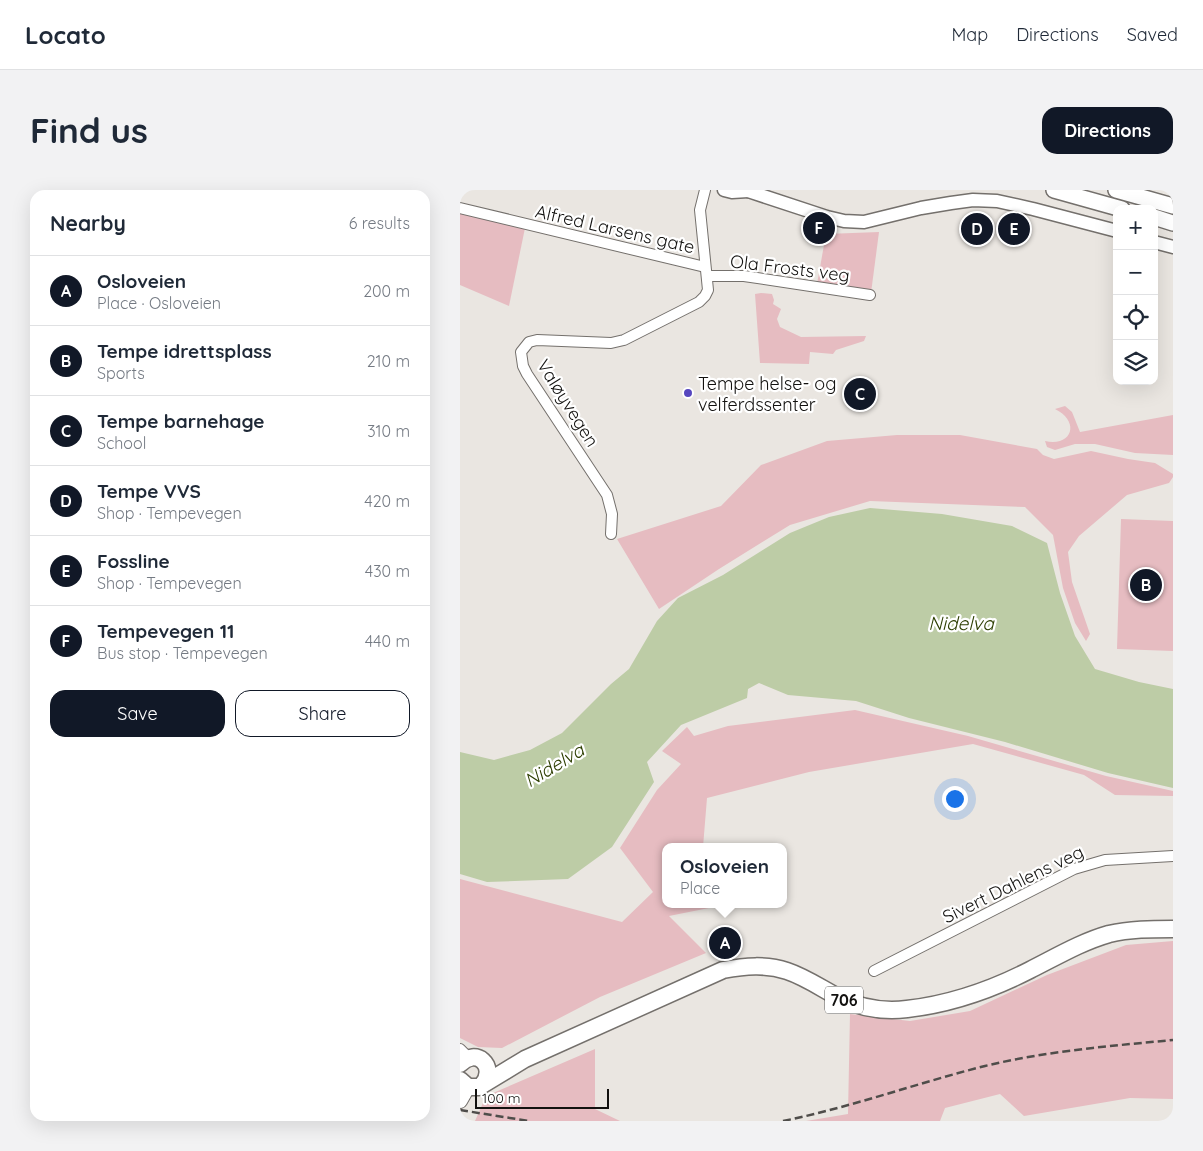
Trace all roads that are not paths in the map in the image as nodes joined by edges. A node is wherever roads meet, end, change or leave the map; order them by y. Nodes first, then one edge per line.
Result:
1 (706, 190) edge
2 (724, 190) edge
3 (1054, 190) edge
4 (1116, 190) edge
5 (747, 191) edge
6 (1113, 206) edge
7 (1173, 206) edge
8 (460, 208) edge
9 (1158, 219) edge
10 (1173, 223) edge
11 (1113, 230) edge
12 (1158, 243) edge
13 (1173, 247) edge
14 (706, 271) junction
15 (870, 295) dead end
16 (611, 534) dead end
17 (1173, 856) edge
18 (1173, 929) edge
19 (874, 970) dead end
20 (468, 1058) edge
21 (525, 1059) junction
22 (465, 1086) edge

1 - 14 street, Valøyvegen
2 - 5 street
3 - 6 main road
4 - 7 main road
5 - 11 street
8 - 14 street, Alfred Larsens gate
9 - 10 main road
12 - 13 street
14 - 15 street, Ola Frosts veg
14 - 16 street, Valøyvegen
17 - 19 street, Sivert Dahlens veg
18 - 21 highway, 706
20 - 21 highway, 706
20 - 22 highway, 706
21 - 22 highway, 706

